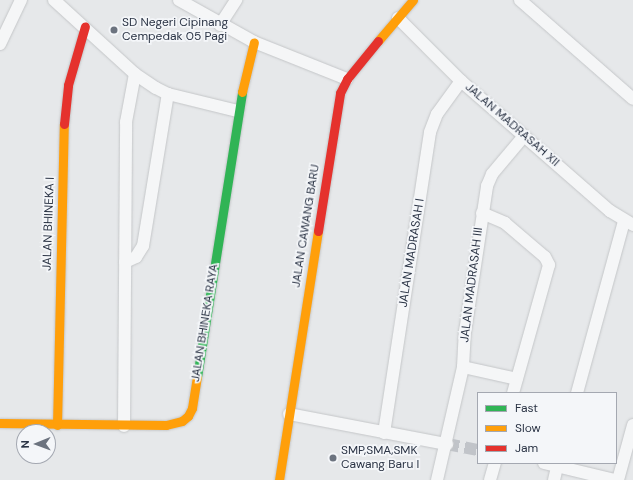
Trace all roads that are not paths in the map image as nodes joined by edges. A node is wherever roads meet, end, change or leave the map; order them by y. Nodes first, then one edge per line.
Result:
1 (21, 0) edge
2 (54, 0) edge
3 (180, 0) edge
4 (236, 0) edge
5 (413, 0) edge
6 (520, 0) edge
7 (398, 18) junction
8 (220, 25) junction
9 (85, 26) junction
10 (254, 42) junction
11 (0, 44) edge
12 (135, 74) junction
13 (347, 79) junction
14 (461, 81) junction
15 (168, 94) junction
16 (633, 99) edge
17 (238, 111) junction
18 (524, 136) junction
19 (482, 213) junction
20 (628, 223) edge
21 (125, 262) junction
22 (463, 367) junction
23 (517, 379) junction
24 (513, 392) edge
25 (577, 392) edge
26 (289, 414) junction
27 (0, 423) edge
28 (57, 425) junction
29 (633, 425) edge
30 (124, 426) junction
31 (384, 433) junction
32 (446, 444) junction
33 (495, 464) edge
34 (558, 464) edge
35 (279, 480) edge
36 (437, 480) edge
37 (490, 480) edge
38 (554, 480) edge
39 (617, 480) edge

1 - 11 street
2 - 9 street
3 - 8 street
4 - 8 street
5 - 7 street, JALAN CAWANG BARU
6 - 16 street
7 - 13 street, JALAN CAWANG BARU
7 - 14 street, JALAN MADRASAH XII
8 - 10 street
9 - 12 street
9 - 28 street, JALAN BHINEKA I
10 - 13 street
10 - 17 street, JALAN BHINEKA RAYA
12 - 15 street
12 - 21 street
13 - 26 street, JALAN CAWANG BARU
14 - 18 street, JALAN MADRASAH XII
14 - 31 street, JALAN MADRASAH I
15 - 17 street
15 - 21 street
17 - 30 street, JALAN BHINEKA RAYA
18 - 19 street, JALAN MADRASAH III
18 - 20 street, JALAN MADRASAH XII
19 - 22 street, JALAN MADRASAH III
19 - 23 street
20 - 25 street
21 - 30 street
22 - 23 street
22 - 32 street, JALAN MADRASAH III
23 - 24 street
26 - 31 street
26 - 35 street, JALAN CAWANG BARU
27 - 28 street, JALAN BHINEKA RAYA
28 - 30 street, JALAN BHINEKA RAYA
29 - 39 street
31 - 32 street
32 - 36 street, JALAN MADRASAH III
33 - 37 street
34 - 38 street
34 - 39 street

